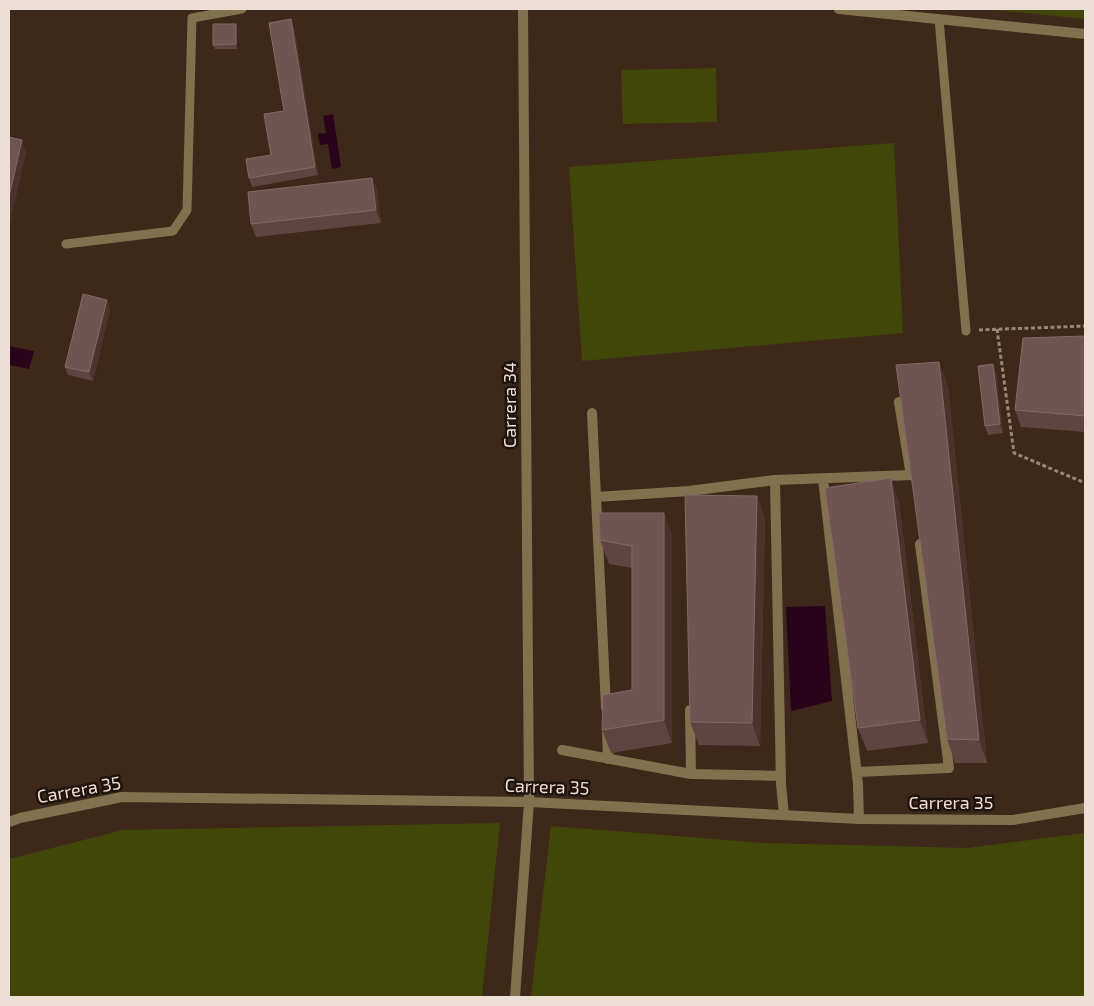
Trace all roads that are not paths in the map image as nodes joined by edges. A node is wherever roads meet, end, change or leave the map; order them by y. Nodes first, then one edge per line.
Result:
1 (242, 9) edge
2 (523, 9) edge
3 (839, 9) edge
4 (939, 19) junction
5 (1085, 34) edge
6 (66, 244) dead end
7 (966, 331) road end
8 (899, 402) edge
9 (592, 413) dead end
10 (823, 479) junction
11 (775, 480) junction
12 (596, 497) junction
13 (919, 534) edge
14 (690, 696) edge
15 (562, 750) dead end
16 (608, 759) junction
17 (857, 772) junction
18 (691, 774) junction
19 (781, 776) junction
20 (529, 802) junction
21 (1085, 808) edge
22 (784, 815) junction
23 (859, 819) junction
24 (9, 822) edge
25 (515, 997) edge

1 - 6 lane
2 - 20 street, Carrera 34
3 - 4 street
4 - 5 street
4 - 7 lane
8 - 10 street
9 - 12 street
10 - 11 street
10 - 17 street
11 - 12 street
11 - 19 street
12 - 16 street
13 - 17 street
14 - 18 street
15 - 16 street
16 - 18 street
17 - 23 street
18 - 19 street
19 - 22 street
20 - 22 street, Carrera 35
20 - 24 street, Carrera 35
20 - 25 street, Carrera 34
21 - 23 street, Carrera 35
22 - 23 street, Carrera 35

